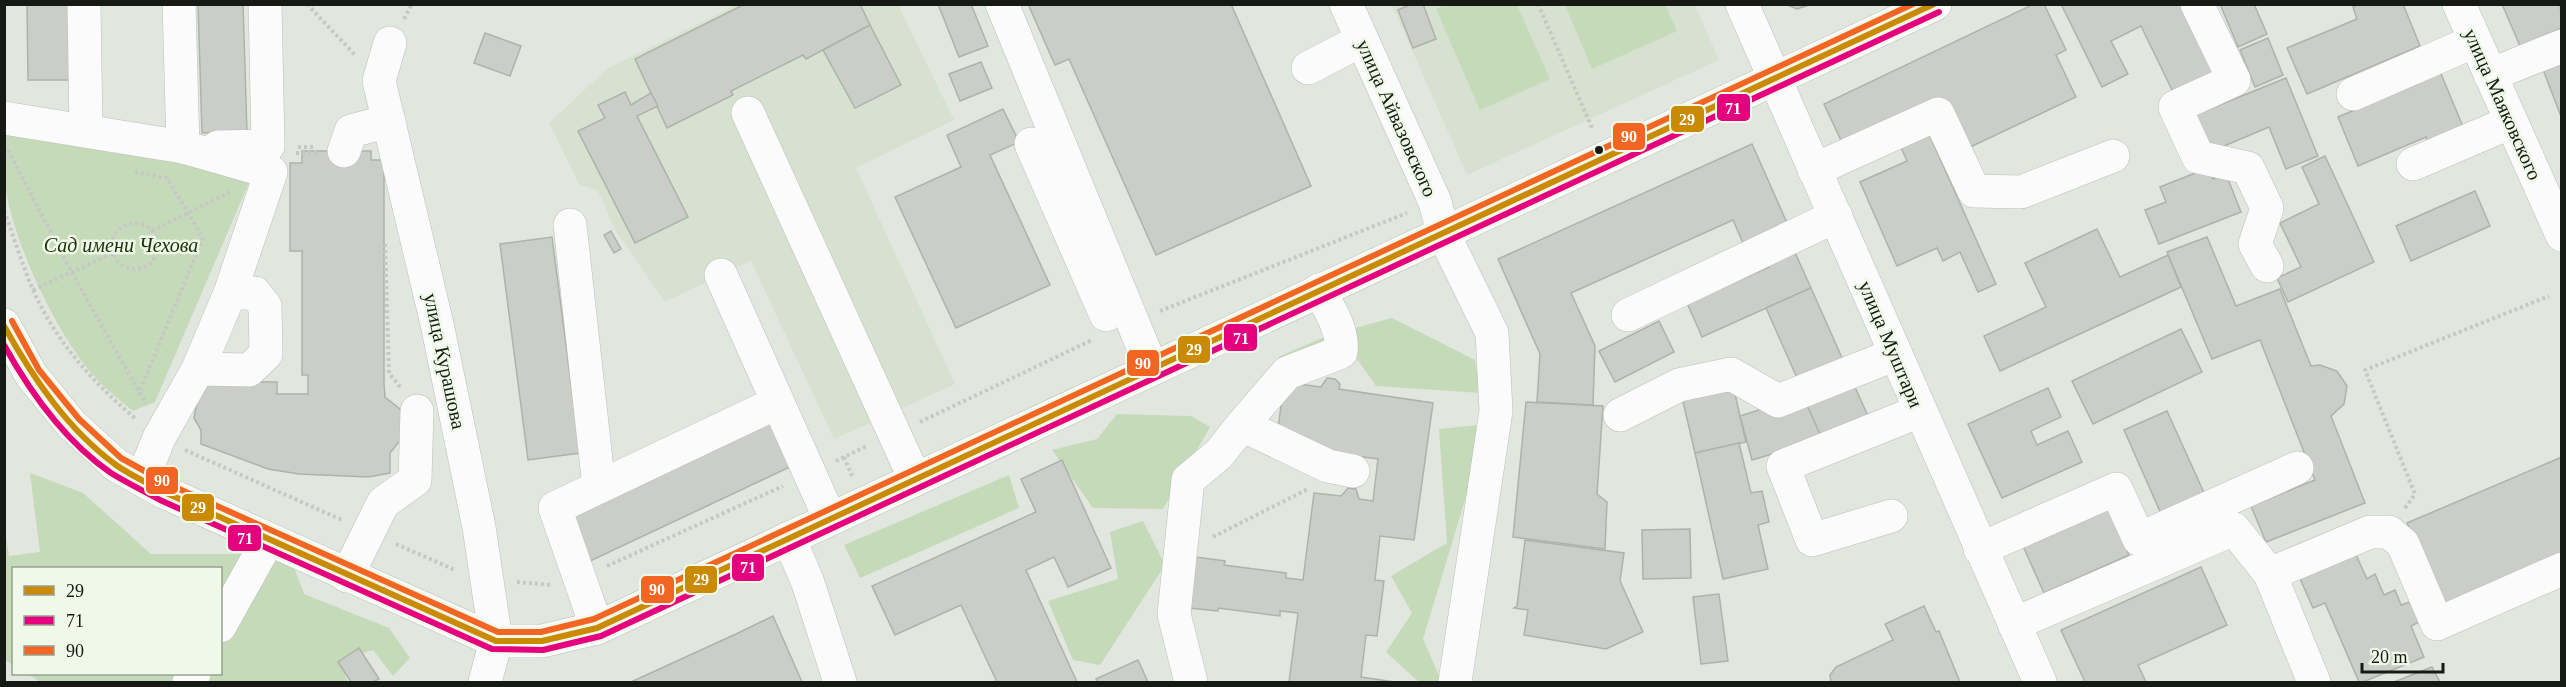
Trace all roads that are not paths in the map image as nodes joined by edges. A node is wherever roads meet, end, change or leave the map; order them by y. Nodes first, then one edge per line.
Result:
1 (84, 4) edge
2 (179, 4) edge
3 (265, 4) edge
4 (1002, 4) edge
5 (1346, 4) edge
6 (1742, 4) edge
7 (1935, 4) edge
8 (2197, 4) edge
9 (2459, 4) edge
10 (1362, 40) junction
11 (2475, 41) junction
12 (390, 43) dead end
13 (2562, 46) edge
14 (1308, 68) dead end
15 (2490, 75) junction
16 (1775, 81) junction
17 (2353, 94) dead end
18 (748, 113) dead end
19 (389, 121) junction
20 (2511, 122) junction
21 (86, 130) junction
22 (6, 134) edge
23 (1031, 144) dead end
24 (183, 147) junction
25 (336, 152) road end
26 (2113, 156) dead end
27 (2413, 164) dead end
28 (1814, 170) junction
29 (1836, 216) junction
30 (570, 225) dead end
31 (1443, 233) junction
32 (2562, 236) edge
33 (2266, 266) dead end
34 (721, 275) dead end
35 (1320, 290) junction
36 (230, 292) junction
37 (1628, 315) dead end
38 (4, 324) edge
39 (1122, 326) junction
40 (1896, 354) junction
41 (198, 369) junction
42 (1142, 373) junction
43 (776, 403) junction
44 (417, 411) road end
45 (1920, 411) junction
46 (1620, 415) dead end
47 (1242, 425) junction
48 (1340, 468) road end
49 (2297, 468) dead end
50 (915, 479) junction
51 (142, 480) junction
52 (599, 487) junction
53 (1891, 516) dead end
54 (830, 519) junction
55 (789, 538) junction
56 (268, 540) junction
57 (1980, 549) junction
58 (2562, 569) edge
59 (2270, 574) junction
60 (346, 576) junction
61 (222, 622) edge
62 (2014, 624) junction
63 (597, 628) junction
64 (496, 641) junction
65 (485, 682) edge
66 (840, 682) edge
67 (1191, 682) edge
68 (1455, 682) edge
69 (2040, 682) edge
70 (2314, 682) edge

1 - 21 main road
2 - 24 main road
3 - 24 main road
4 - 39 main road
5 - 10 main road, улица Айвазовского
6 - 16 main road, улица Муштари
7 - 16 main road
8 - 33 main road
9 - 11 main road, улица Маяковского
10 - 14 main road
10 - 31 main road, улица Айвазовского
11 - 15 main road, улица Маяковского
11 - 17 main road
12 - 19 main road, улица Курашова
13 - 15 main road
15 - 20 main road, улица Маяковского
16 - 28 main road, улица Муштари
16 - 31 main road
18 - 50 main road
19 - 25 main road
19 - 64 main road, улица Курашова
20 - 27 main road
20 - 32 main road, улица Маяковского
21 - 22 main road
21 - 24 main road
23 - 39 main road
24 - 36 main road
26 - 28 main road
28 - 29 main road, улица Муштари
29 - 37 main road
29 - 40 main road, улица Муштари
30 - 52 main road
31 - 35 main road
31 - 68 main road, улица Айвазовского
34 - 43 main road
35 - 42 main road
35 - 47 main road
36 - 41 main road
36 - 41 main road
38 - 51 main road
39 - 42 main road
40 - 45 main road, улица Муштари
40 - 46 main road
41 - 51 main road
42 - 50 main road
43 - 52 main road
43 - 54 main road
44 - 60 main road
45 - 53 main road
45 - 57 main road, улица Муштари
47 - 48 main road
47 - 67 main road
49 - 57 main road
50 - 54 main road
51 - 56 main road
52 - 63 main road
54 - 55 main road
55 - 63 main road
55 - 66 main road
56 - 60 main road
56 - 61 main road
57 - 62 main road, улица Муштари
58 - 59 main road
59 - 62 main road
59 - 70 main road
60 - 64 main road
62 - 69 main road, улица Муштари
63 - 64 main road
64 - 65 main road, улица Курашова

